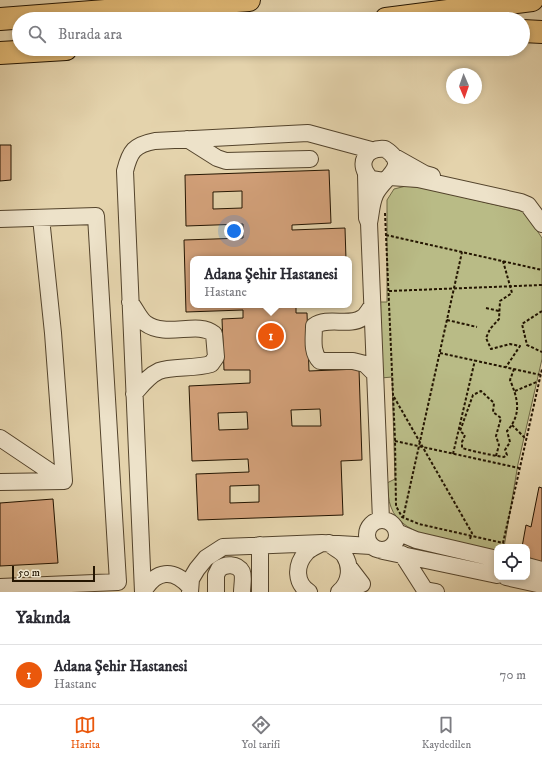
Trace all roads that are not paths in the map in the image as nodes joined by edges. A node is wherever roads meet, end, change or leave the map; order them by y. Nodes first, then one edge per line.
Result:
1 (249, 0) edge
2 (532, 0) edge
3 (92, 12) edge
4 (440, 12) edge
5 (12, 18) edge
6 (0, 19) edge
7 (530, 31) edge
8 (542, 32) edge
9 (12, 52) edge
10 (0, 53) edge
11 (187, 139) junction
12 (371, 150) junction
13 (393, 156) junction
14 (310, 159) dead end
15 (366, 174) junction
16 (387, 179) junction
17 (542, 213) edge
18 (41, 218) junction
19 (0, 219) edge
20 (369, 223) junction
21 (542, 224) edge
22 (130, 302) junction
23 (372, 306) junction
24 (375, 374) junction
25 (134, 394) junction
26 (0, 438) edge
27 (64, 481) junction
28 (0, 482) edge
29 (381, 520) junction
30 (400, 525) junction
31 (326, 543) junction
32 (260, 546) junction
33 (377, 548) junction
34 (402, 554) junction
35 (494, 558) edge
36 (530, 567) edge
37 (542, 570) edge
38 (494, 574) edge
39 (520, 580) edge
40 (542, 585) edge
41 (0, 587) edge
42 (190, 589) edge
43 (143, 592) edge
44 (216, 592) edge
45 (242, 592) edge
46 (260, 592) edge
47 (309, 592) edge
48 (340, 592) edge
49 (436, 592) edge

1 - 3 highway
2 - 4 highway
5 - 6 highway
7 - 8 highway
9 - 10 highway
11 - 12 street
11 - 14 street
11 - 22 street
12 - 13 street
12 - 15 street
13 - 16 street
13 - 17 street
15 - 16 street
15 - 20 street
16 - 20 street
16 - 21 street
18 - 19 street
18 - 27 street
18 - 41 street
20 - 23 street
22 - 25 street
22 - 25 street
23 - 24 street
23 - 24 street
24 - 29 street
25 - 43 street
26 - 27 street
27 - 28 street
29 - 30 street
29 - 33 street
30 - 33 street
30 - 35 street
31 - 32 street
31 - 33 street
31 - 47 street
31 - 48 street
32 - 42 street
32 - 46 street
33 - 34 street
34 - 38 street
34 - 49 street
36 - 37 street
39 - 40 street
42 - 43 street
44 - 45 street

